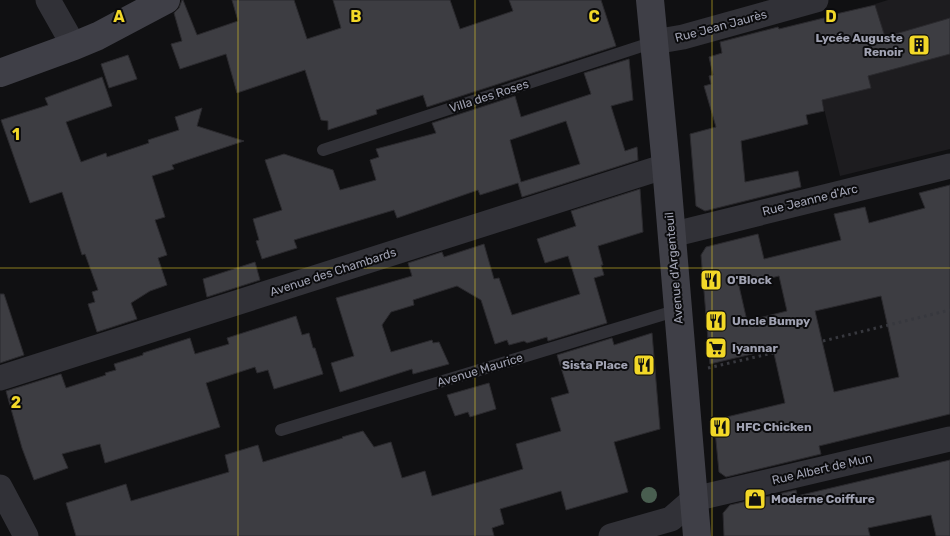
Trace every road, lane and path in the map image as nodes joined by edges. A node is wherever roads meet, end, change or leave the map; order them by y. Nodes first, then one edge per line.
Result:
1 (48, 0) edge
2 (166, 0) edge
3 (650, 0) edge
4 (816, 0) edge
5 (654, 42) junction
6 (74, 46) junction
7 (0, 73) edge
8 (323, 150) dead end
9 (666, 166) junction
10 (950, 166) edge
11 (671, 235) junction
12 (678, 310) junction
13 (950, 310) edge
14 (823, 341) dead end
15 (773, 353) dead end
16 (684, 374) junction
17 (0, 378) edge
18 (281, 430) dead end
19 (950, 439) edge
20 (0, 487) edge
21 (694, 499) junction
22 (26, 536) edge
23 (611, 536) edge
24 (697, 536) edge

1 - 6 street
2 - 6 main road
3 - 5 main road, Avenue d'Argenteuil
4 - 5 street, Rue Jean Jaurès
5 - 8 lane, Villa des Roses
5 - 9 main road, Avenue d'Argenteuil
6 - 7 main road
9 - 11 main road, Avenue d'Argenteuil
9 - 17 street, Avenue des Chambards
10 - 11 street, Rue Jeanne d'Arc
11 - 12 main road, Avenue d'Argenteuil
12 - 16 main road, Avenue d'Argenteuil
12 - 18 lane, Avenue Maurice
13 - 14 path
15 - 16 path
16 - 21 main road, Avenue d'Argenteuil
19 - 21 street, Rue Albert de Mun
20 - 22 street
21 - 23 street
21 - 24 main road, Avenue d'Argenteuil

